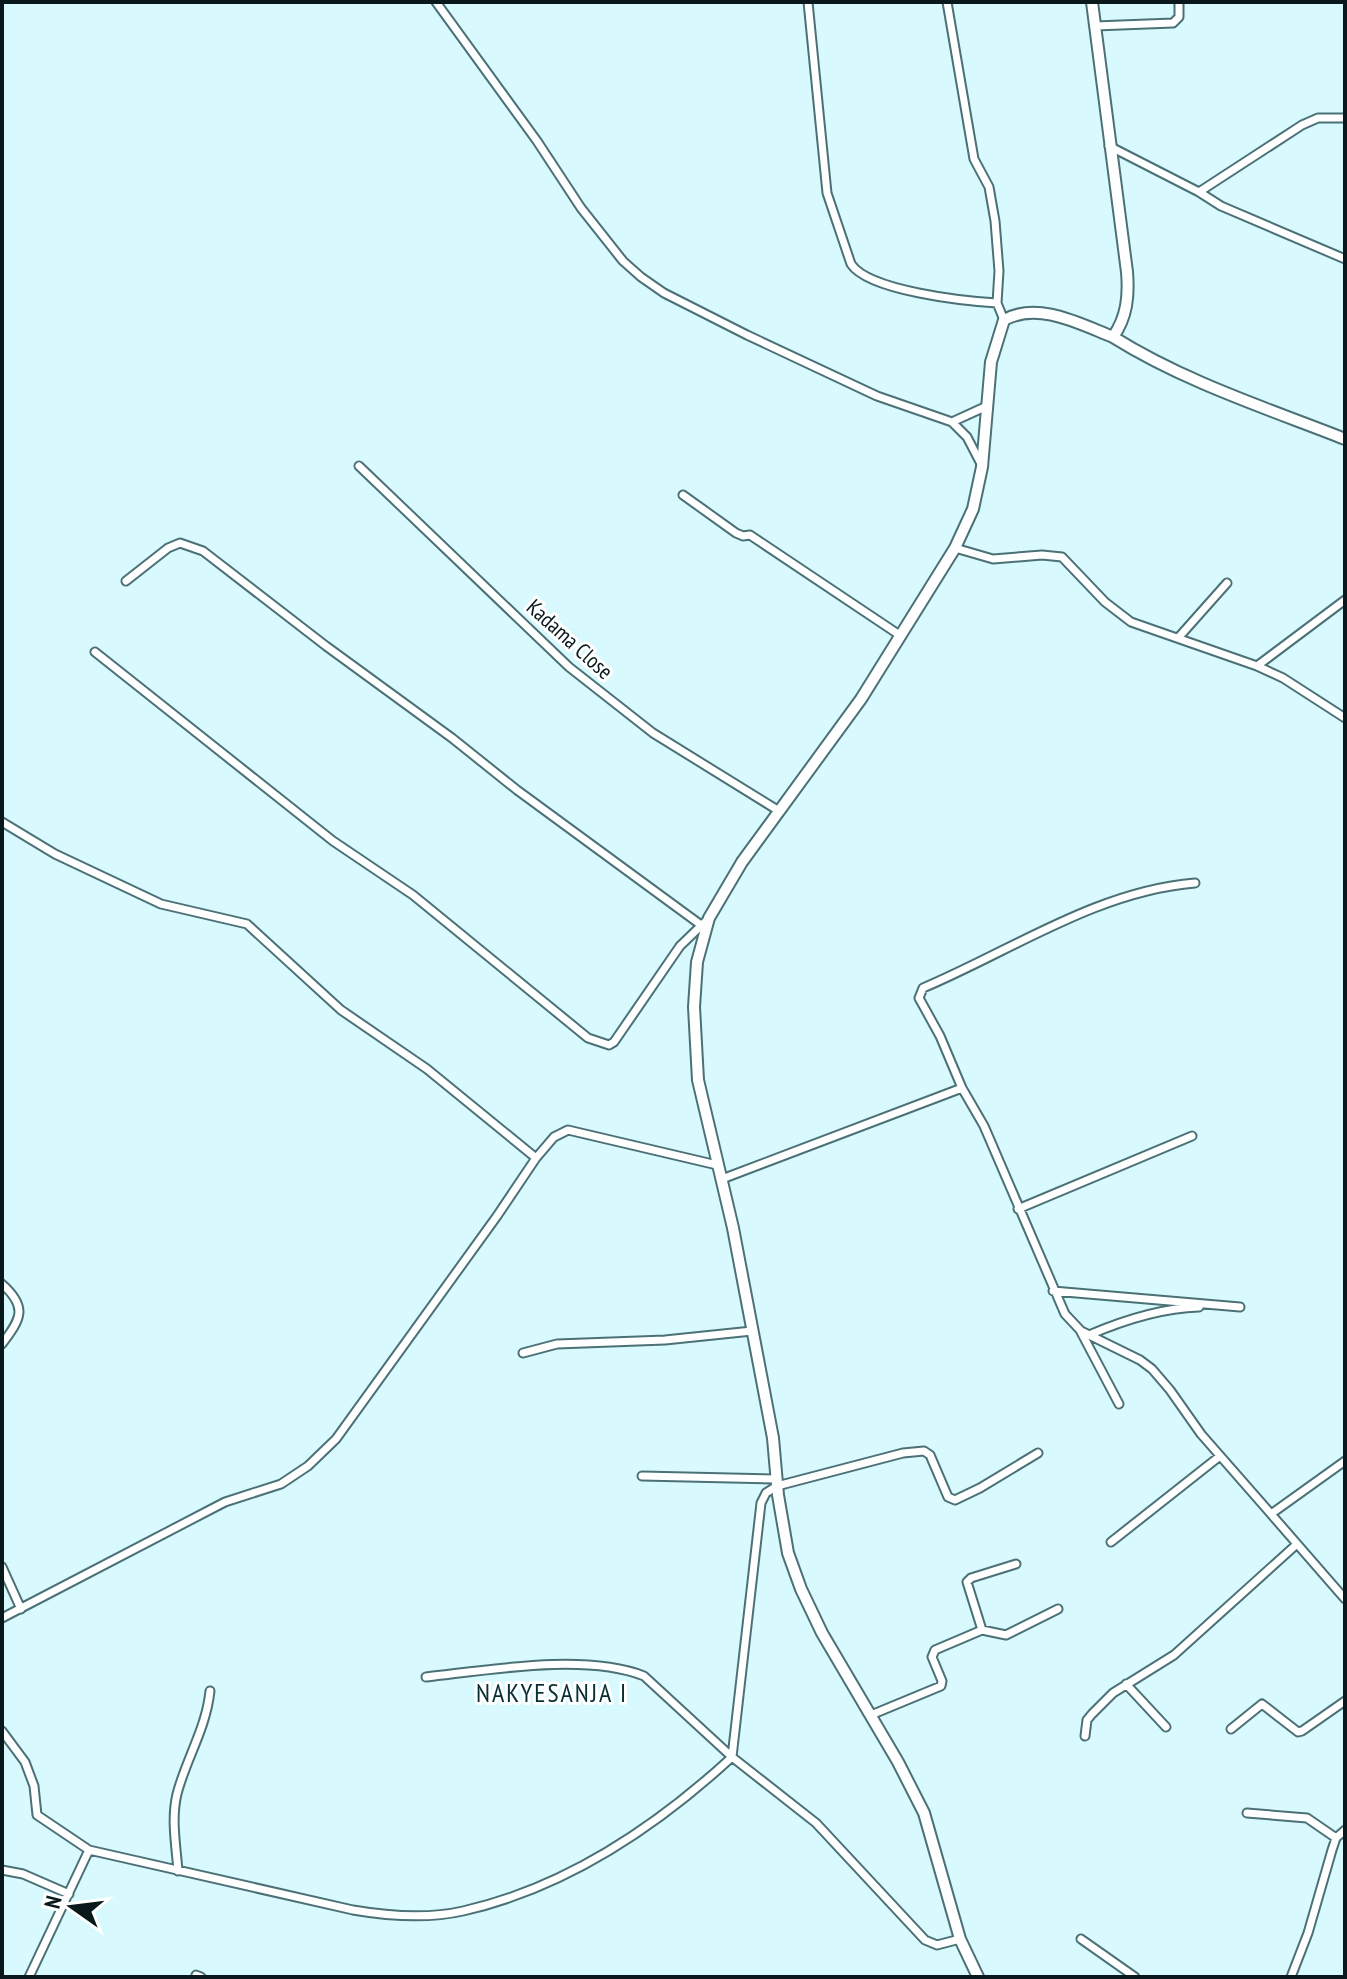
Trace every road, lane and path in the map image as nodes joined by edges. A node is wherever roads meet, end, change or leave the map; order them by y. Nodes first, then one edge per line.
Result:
1 (436, 2) edge
2 (808, 2) edge
3 (947, 2) edge
4 (1092, 2) edge
5 (1179, 2) edge
6 (1095, 26) junction
7 (1345, 118) edge
8 (1109, 146) junction
9 (1199, 192) junction
10 (1345, 259) edge
11 (997, 303) junction
12 (1004, 320) junction
13 (1113, 337) junction
14 (987, 406) junction
15 (952, 422) junction
16 (1345, 439) edge
17 (359, 466) dead end
18 (982, 467) junction
19 (683, 495) dead end
20 (955, 548) junction
21 (126, 581) dead end
22 (1227, 583) dead end
23 (1345, 600) edge
24 (901, 636) junction
25 (1179, 637) junction
26 (95, 652) dead end
27 (1257, 666) junction
28 (1345, 718) edge
29 (779, 811) junction
30 (2, 822) edge
31 (1195, 883) dead end
32 (705, 922) junction
33 (962, 1088) junction
34 (1192, 1136) dead end
35 (536, 1158) junction
36 (717, 1165) junction
37 (722, 1179) junction
38 (1018, 1209) junction
39 (2, 1284) edge
40 (1053, 1291) junction
41 (752, 1331) junction
42 (1081, 1331) junction
43 (1089, 1335) junction
44 (2, 1344) edge
45 (523, 1353) dead end
46 (1119, 1404) dead end
47 (1038, 1453) dead end
48 (1220, 1456) junction
49 (1345, 1461) edge
50 (642, 1476) dead end
51 (777, 1483) junction
52 (1271, 1514) junction
53 (1111, 1542) dead end
54 (1297, 1544) junction
55 (1016, 1564) dead end
56 (2, 1567) edge
57 (1345, 1599) edge
58 (21, 1609) junction
59 (1058, 1609) dead end
60 (2, 1618) edge
61 (982, 1630) junction
62 (426, 1677) dead end
63 (1126, 1684) junction
64 (210, 1691) dead end
65 (1345, 1701) edge
66 (871, 1715) junction
67 (1166, 1727) dead end
68 (1231, 1729) dead end
69 (2, 1731) edge
70 (1085, 1736) dead end
71 (732, 1757) junction
72 (1247, 1813) dead end
73 (1345, 1830) edge
74 (1336, 1838) junction
75 (89, 1850) junction
76 (2, 1870) edge
77 (178, 1871) junction
78 (69, 1894) junction
79 (960, 1939) junction
80 (1081, 1939) dead end
81 (29, 1977) edge
82 (978, 1977) edge
83 (1135, 1977) edge
84 (1291, 1977) edge

1 - 15 street
2 - 11 street
3 - 11 street
4 - 6 street
5 - 6 street
6 - 8 street
7 - 9 street
8 - 9 street
8 - 13 street
9 - 10 street
11 - 12 street
12 - 13 street
12 - 14 street
13 - 16 street
14 - 15 street
14 - 18 street
15 - 18 street
17 - 29 street, Kadama Close
18 - 20 street
19 - 24 street
20 - 24 street
20 - 25 street
21 - 32 street
22 - 25 street
23 - 27 street
24 - 29 street
25 - 27 street
26 - 32 street
27 - 28 street
29 - 32 street
30 - 35 street
31 - 33 street
32 - 36 street
33 - 37 street
33 - 38 street
34 - 38 street
35 - 36 street
35 - 58 street
36 - 37 street
37 - 41 street
38 - 40 street
39 - 44 street
40 - 42 street
40 - 43 street
41 - 45 street
41 - 51 street
42 - 43 street
42 - 46 street
43 - 48 street
47 - 51 street
48 - 52 street
48 - 53 street
49 - 52 street
50 - 51 street
51 - 66 street
51 - 71 street
52 - 54 street
54 - 57 street
54 - 63 street
55 - 61 street
56 - 58 street
58 - 60 street
59 - 61 street
61 - 66 street
62 - 71 street
63 - 67 street
63 - 70 street
64 - 77 street
65 - 68 street
66 - 79 street
69 - 75 street
71 - 77 street
71 - 79 street
72 - 74 street
73 - 74 street
74 - 84 street
75 - 77 street
75 - 78 street
76 - 78 street
78 - 81 street
79 - 82 street
80 - 83 street

